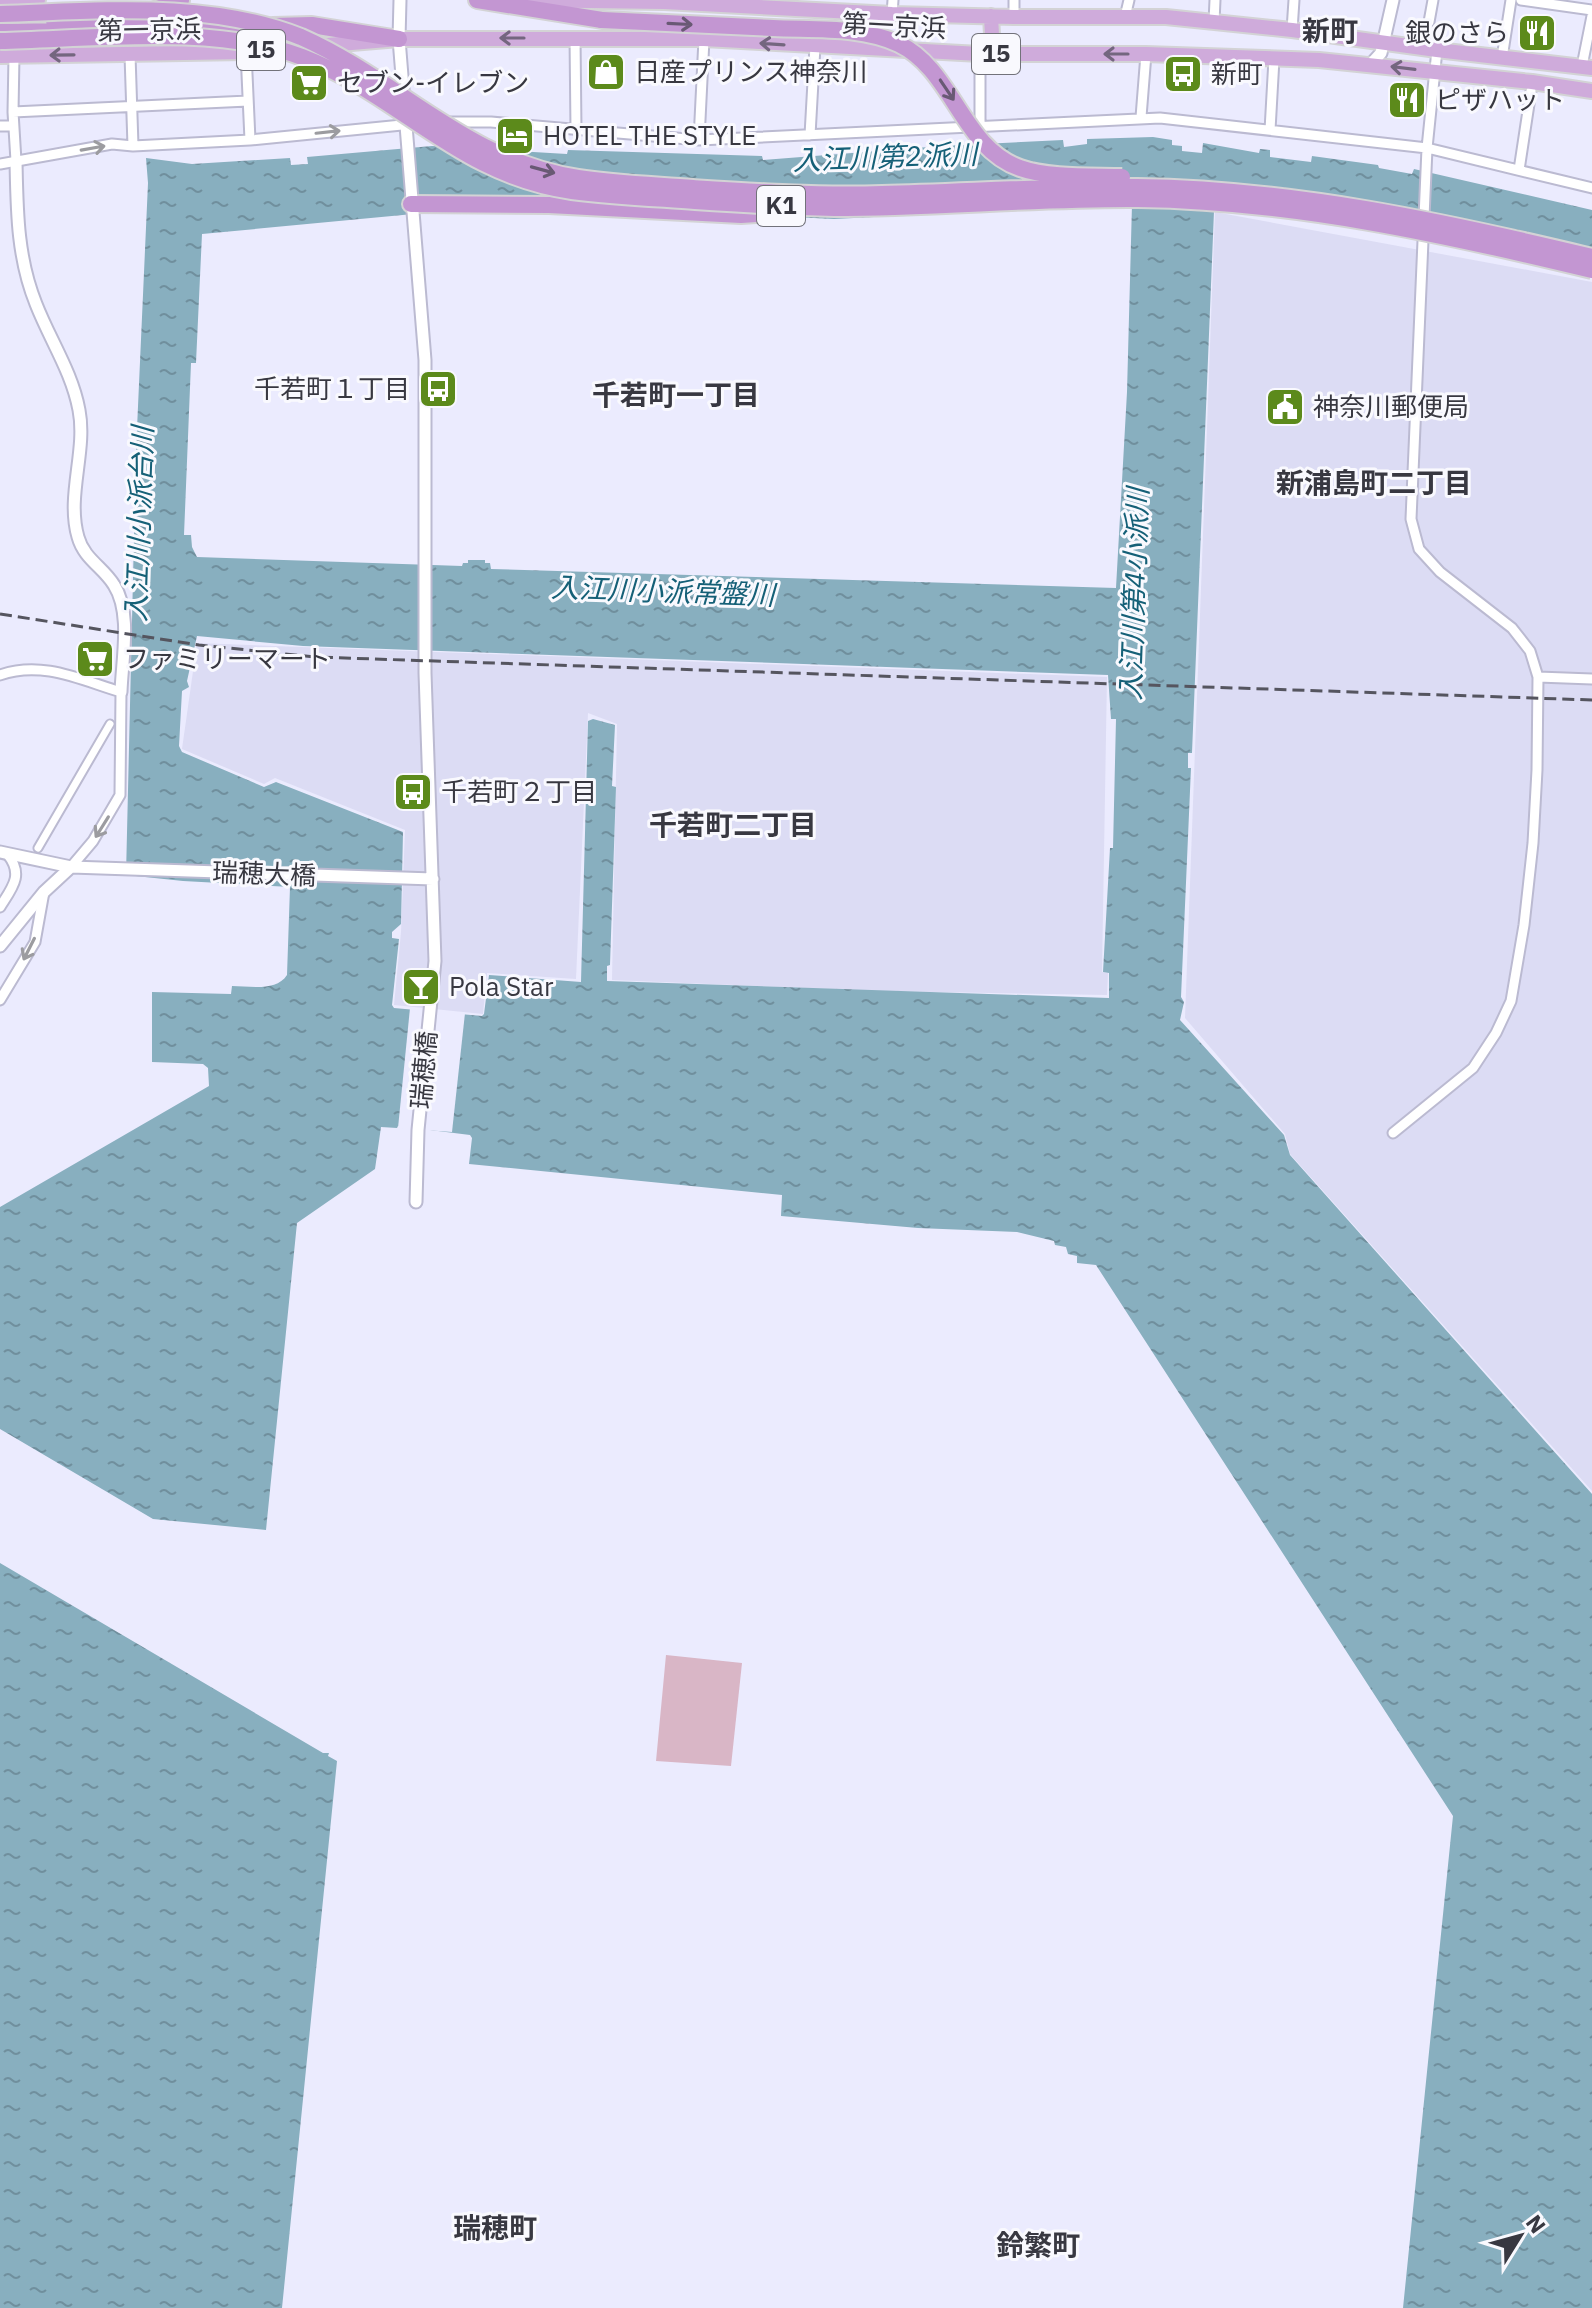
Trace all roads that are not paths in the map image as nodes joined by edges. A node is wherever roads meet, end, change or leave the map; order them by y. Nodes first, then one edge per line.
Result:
1 (38, 0) edge
2 (181, 0) edge
3 (400, 0) edge
4 (477, 0) edge
5 (488, 0) edge
6 (551, 0) edge
7 (1014, 0) edge
8 (1129, 0) edge
9 (1215, 0) edge
10 (1294, 0) edge
11 (1393, 0) edge
12 (1433, 0) edge
13 (1511, 0) edge
14 (1521, 0) edge
15 (0, 1) edge
16 (774, 3) edge
17 (892, 7) edge
18 (1592, 13) edge
19 (0, 14) edge
20 (991, 16) junction
21 (1014, 17) junction
22 (1125, 17) junction
23 (0, 22) edge
24 (1214, 22) junction
25 (1429, 22) dead end
26 (117, 24) junction
27 (1292, 30) junction
28 (0, 32) edge
29 (575, 37) junction
30 (399, 39) junction
31 (704, 39) junction
32 (0, 41) edge
33 (1384, 42) junction
34 (815, 46) junction
35 (1437, 50) junction
36 (246, 52) junction
37 (986, 54) junction
38 (1146, 54) junction
39 (130, 55) junction
40 (7, 56) edge
41 (1502, 58) junction
42 (1274, 59) junction
43 (1370, 65) junction
44 (1587, 67) edge
45 (1433, 72) junction
46 (1531, 91) dead end
47 (1592, 91) edge
48 (248, 101) junction
49 (132, 105) junction
50 (13, 112) junction
51 (1141, 117) junction
52 (405, 125) junction
53 (0, 126) edge
54 (13, 126) junction
55 (980, 126) junction
56 (576, 130) junction
57 (1270, 130) junction
58 (810, 135) junction
59 (250, 140) junction
60 (699, 140) junction
61 (133, 146) junction
62 (1427, 148) junction
63 (16, 161) junction
64 (0, 164) edge
65 (1519, 170) junction
66 (1592, 188) edge
67 (411, 204) junction
68 (1354, 206) junction
69 (834, 208) junction
70 (1592, 257) edge
71 (1592, 270) edge
72 (0, 675) edge
73 (1538, 677) junction
74 (1592, 679) edge
75 (121, 692) junction
76 (110, 724) dead end
77 (38, 848) dead end
78 (4, 853) edge
79 (71, 867) junction
80 (433, 879) junction
81 (44, 892) junction
82 (0, 907) edge
83 (1, 945) edge
84 (0, 1000) edge
85 (1393, 1133) dead end
86 (416, 1202) dead end

1 - 15 highway
2 - 26 highway
3 - 30 street, 瑞穂橋
4 -> 68 highway, bridge
5 - 6 highway, 第一京浜 / 15
6 - 16 highway, 第一京浜 / 15
7 - 21 street
8 - 22 street
9 - 24 street
10 - 27 street
11 - 33 street
12 - 25 street
13 - 41 street
14 - 18 street
16 - 17 highway, 第一京浜 / 15
17 - 20 highway, 第一京浜 / 15
18 - 44 street
19 -> 68 highway, K1, bridge
20 - 21 highway, 第一京浜 / 15
20 - 37 highway, 15
21 - 22 highway, 第一京浜 / 15
22 - 24 highway, 第一京浜 / 15
23 - 26 highway
24 - 27 highway, 第一京浜 / 15
26 - 28 highway
26 - 30 highway
27 - 33 highway, 第一京浜 / 15
29 -> 30 highway, 第一京浜 / 15
29 - 31 highway, 第一京浜 / 15
29 - 56 street
30 - 36 highway, 第一京浜 / 15
30 - 52 street, 瑞穂橋
34 -> 31 highway, 第一京浜 / 15
31 - 60 street
32 - 69 highway, K1, bridge
33 - 35 highway, 第一京浜 / 15
33 - 43 street
34 - 37 highway, 第一京浜 / 15
34 - 58 street
35 - 41 highway, 第一京浜 / 15
35 - 45 street
36 - 39 highway, 第一京浜 / 15
36 - 48 street
38 -> 37 highway, 第一京浜 / 15
37 - 55 street
38 - 42 highway, 第一京浜 / 15
38 - 51 street
39 -> 40 highway, 第一京浜 / 15
39 - 49 street
40 - 50 street
41 - 44 highway, 第一京浜 / 15
42 - 43 highway, 第一京浜 / 15
42 - 57 street
45 -> 43 highway, 第一京浜 / 15
45 - 47 highway, 第一京浜 / 15
45 - 62 street
46 - 65 street
48 - 49 street
48 - 59 street
49 - 50 street
49 - 61 street
50 - 54 street
51 - 55 street
51 - 57 street
52 - 56 street
59 -> 52 street
52 - 67 street, 瑞穂橋
53 - 54 street
54 - 63 street
55 - 58 street
56 - 60 street
57 - 62 street
58 - 60 street
59 - 61 street
63 -> 61 street
62 - 65 street
62 - 73 street, bridge
63 - 64 street
63 - 75 street
65 - 66 street
67 - 69 highway, bridge
67 - 80 street, 瑞穂橋
68 - 70 highway, K1, bridge
69 - 71 highway, K1, bridge
72 - 75 street
73 - 74 street
73 - 85 street
75 -> 79 street
76 - 77 street
78 - 79 street, 瑞穂大橋
78 - 82 street
79 - 80 street, 瑞穂大橋
79 - 81 street
80 - 86 street, 瑞穂橋
81 - 83 street
81 -> 84 street

